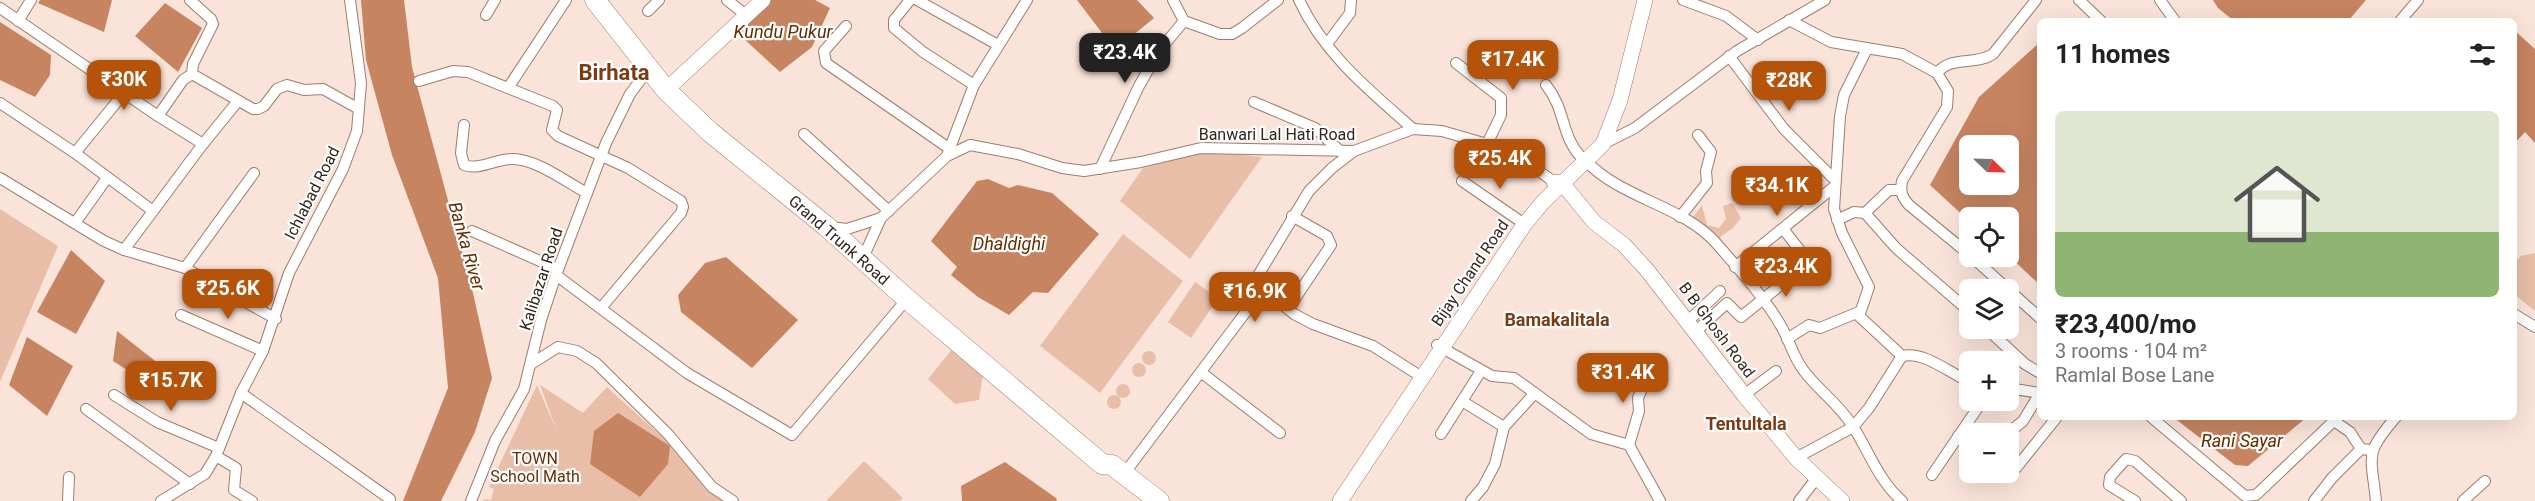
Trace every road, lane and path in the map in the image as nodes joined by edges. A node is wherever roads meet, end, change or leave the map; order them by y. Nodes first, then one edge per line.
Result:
1 (31, 0) edge
2 (190, 0) edge
3 (350, 0) edge
4 (495, 0) edge
5 (566, 0) edge
6 (595, 0) edge
7 (659, 0) edge
8 (727, 0) edge
9 (763, 0) edge
10 (910, 0) edge
11 (917, 0) edge
12 (1027, 0) edge
13 (1173, 0) edge
14 (1278, 0) edge
15 (1299, 0) edge
16 (1351, 0) edge
17 (1636, 0) edge
18 (1645, 0) edge
19 (1683, 0) edge
20 (1825, 0) edge
21 (2036, 0) edge
22 (2079, 0) edge
23 (2160, 0) edge
24 (2418, 0) edge
25 (0, 9) edge
26 (648, 11) dead end
27 (486, 15) dead end
28 (746, 15) junction
29 (2098, 18) edge
30 (2173, 18) edge
31 (2403, 18) edge
32 (1789, 20) junction
33 (18, 21) junction
34 (1184, 21) junction
35 (846, 26) dead end
36 (1758, 40) junction
37 (1327, 44) junction
38 (998, 45) junction
39 (1867, 49) junction
40 (1729, 56) junction
41 (1456, 63) dead end
42 (648, 70) junction
43 (1937, 73) junction
44 (192, 74) junction
45 (419, 81) dead end
46 (974, 85) junction
47 (1546, 85) dead end
48 (508, 88) junction
49 (666, 90) junction
50 (124, 93) junction
51 (238, 101) junction
52 (1254, 102) dead end
53 (0, 103) edge
54 (359, 109) junction
55 (158, 116) junction
56 (464, 125) dead end
57 (1413, 129) junction
58 (804, 134) dead end
59 (1698, 135) dead end
60 (203, 144) junction
61 (1487, 144) junction
62 (1603, 144) junction
63 (1340, 151) junction
64 (1354, 151) junction
65 (948, 152) junction
66 (75, 153) junction
67 (1109, 153) junction
68 (601, 156) junction
69 (1583, 159) junction
70 (1122, 166) junction
71 (1100, 169) junction
72 (254, 173) dead end
73 (0, 178) edge
74 (107, 178) junction
75 (1462, 181) dead end
76 (1558, 183) junction
77 (1835, 183) junction
78 (1900, 190) junction
79 (587, 193) junction
80 (153, 212) junction
81 (1865, 213) junction
82 (885, 214) junction
83 (1292, 216) junction
84 (1680, 217) junction
85 (1837, 220) junction
86 (1520, 221) junction
87 (75, 223) junction
88 (826, 226) junction
89 (1784, 230) junction
90 (472, 231) dead end
91 (1959, 247) edge
92 (124, 250) junction
93 (862, 258) junction
94 (1735, 267) junction
95 (1982, 267) edge
96 (186, 268) junction
97 (557, 272) junction
98 (1255, 282) junction
99 (1720, 291) dead end
100 (907, 299) junction
101 (1761, 299) junction
102 (1959, 302) edge
103 (601, 308) junction
104 (1288, 309) junction
105 (1859, 312) junction
106 (181, 315) dead end
107 (2037, 315) edge
108 (2517, 315) edge
109 (276, 319) junction
110 (1691, 327) junction
111 (2535, 327) edge
112 (1787, 339) junction
113 (1998, 339) edge
114 (1439, 346) junction
115 (263, 351) junction
116 (1902, 356) junction
117 (531, 364) junction
118 (1481, 371) junction
119 (1776, 371) dead end
120 (2037, 371) edge
121 (1202, 373) junction
122 (1417, 374) junction
123 (1648, 375) dead end
124 (1959, 376) edge
125 (2019, 390) edge
126 (241, 393) junction
127 (1535, 393) junction
128 (2037, 393) edge
129 (114, 395) dead end
130 (1744, 395) junction
131 (2037, 398) edge
132 (1462, 401) junction
133 (86, 409) dead end
134 (1975, 411) edge
135 (2055, 420) edge
136 (2155, 420) edge
137 (2334, 420) edge
138 (2337, 420) edge
139 (2393, 420) edge
140 (2019, 424) edge
141 (1504, 427) junction
142 (1853, 427) junction
143 (1280, 433) dead end
144 (1441, 434) dead end
145 (1958, 436) joint
146 (1629, 445) junction
147 (2366, 450) junction
148 (218, 452) junction
149 (1796, 458) junction
150 (1102, 464) junction
151 (2019, 464) edge
152 (1124, 474) junction
153 (1932, 475) dead end
154 (69, 477) dead end
155 (1816, 479) junction
156 (2485, 482) dead end
157 (190, 484) junction
158 (390, 499) dead end
159 (68, 501) edge
160 (161, 501) edge
161 (252, 501) edge
162 (471, 501) edge
163 (733, 501) edge
164 (1139, 501) edge
165 (1159, 501) edge
166 (1332, 501) edge
167 (1340, 501) edge
168 (1471, 501) edge
169 (1660, 501) edge
170 (1799, 501) edge
171 (1842, 501) edge
172 (1902, 501) edge
173 (2135, 501) edge
174 (2181, 501) edge
175 (2314, 501) edge
176 (2376, 501) edge
177 (2463, 501) edge

1 - 33 street
2 - 44 street
3 - 54 street, Ichlabad Road
4 - 27 street
5 - 48 street
6 - 42 highway, Grand Trunk Road
7 - 26 street
8 - 28 street
9 - 28 main road
10 - 46 street
11 - 38 street
12 - 38 street
13 - 34 street
14 - 34 street
15 - 37 street
16 - 37 street
17 - 69 main road, Bijay Chand Road
18 - 62 main road, Bijay Chand Road
19 - 36 street
20 - 32 street
21 - 43 street
22 - 29 street
23 - 30 street
24 - 31 street
25 - 33 street
28 - 49 main road
32 - 36 street
32 - 39 street
33 - 50 street
34 - 67 street
35 - 65 street
36 - 40 street
37 - 57 street
38 - 46 street
39 - 43 street
39 - 77 street
40 - 62 street
40 - 77 street
41 - 61 street
42 - 49 highway, Grand Trunk Road
42 - 68 street, Kalibazar Road
43 - 78 street
44 - 51 street
44 - 55 street
45 - 48 street
46 - 65 street
47 - 69 street
48 - 68 street
49 - 88 highway, Grand Trunk Road
50 - 55 street
50 - 66 street
51 - 54 street
51 - 60 street
52 - 63 street
53 - 66 street
54 - 109 street, Ichlabad Road
55 - 60 street
56 - 79 street
57 - 61 street, Banwari Lal Hati Road
57 - 64 street, Banwari Lal Hati Road
58 - 82 street
59 - 84 street
60 - 80 street
61 - 76 street, Banwari Lal Hati Road
62 - 69 main road, Bijay Chand Road
63 - 64 street, Banwari Lal Hati Road
63 - 70 street, Banwari Lal Hati Road
64 - 83 street
65 - 71 street, Banwari Lal Hati Road
65 - 82 street, Banwari Lal Hati Road
66 - 74 street
67 - 70 street
67 - 71 street
68 - 79 street, Kalibazar Road
68 - 103 street
69 - 76 main road, Bijay Chand Road
69 - 84 street
70 - 71 street, Banwari Lal Hati Road
72 - 96 street
73 - 87 street
74 - 80 street
74 - 87 street
75 - 86 street
76 - 86 main road, Bijay Chand Road
76 - 110 main road, B B Ghosh Road
76 - 114 main road, Bijay Chand Road
77 - 85 street
77 - 89 street
78 - 81 street
78 - 91 street
79 - 97 street, Kalibazar Road
80 - 92 street
81 - 85 street
81 - 102 street
82 - 88 street
82 - 93 street, Banwari Lal Hati Road
83 - 98 street
83 - 104 street
84 - 94 street
85 - 105 street
86 - 114 main road, Bijay Chand Road
87 - 92 street
88 - 93 highway, Grand Trunk Road
89 - 94 street
89 - 101 street
90 - 97 street
92 - 96 street
93 - 100 highway, Grand Trunk Road
94 - 101 street
95 - 107 street
96 - 109 street
97 - 103 street
97 - 117 street, Kalibazar Road
98 - 104 street
98 - 121 street
99 - 110 street
100 - 103 street
100 - 150 highway, Grand Trunk Road
101 - 110 street
101 - 112 street
104 - 122 street
105 - 112 street
105 - 116 street
106 - 115 street
108 - 111 street
109 - 115 street, Ichlabad Road
110 - 130 main road, B B Ghosh Road
112 - 142 street
113 - 120 street
114 - 118 street
114 - 122 main road, Bijay Chand Road
114 - 167 main road, Bijay Chand Road
115 - 126 street, Ichlabad Road
116 - 124 street
116 - 142 street
117 - 162 street, Kalibazar Road
117 - 163 street
118 - 127 street
118 - 132 street
119 - 130 street
121 - 143 street
121 - 152 street
122 - 166 main road, Bijay Chand Road
123 - 146 street
125 - 128 street
126 - 148 street, Ichlabad Road
126 - 158 street
127 - 141 street
127 - 146 street
129 - 148 street
130 - 149 main road, B B Ghosh Road
131 - 140 street
132 - 141 street
132 - 144 street
133 - 157 street
134 - 145 street
135 - 151 street
136 - 137 street
138 - 147 street
139 - 147 street
141 - 168 street
142 - 149 street
142 - 172 street
145 - 153 street
146 - 169 street
147 - 175 street
147 - 176 street
148 - 157 street, Ichlabad Road
148 - 161 street
149 - 155 main road, B B Ghosh Road
150 - 152 highway, Grand Trunk Road
150 - 164 highway, Grand Trunk Road
152 - 165 highway, Grand Trunk Road
154 - 159 street
155 - 170 street
155 - 171 main road, B B Ghosh Road
156 - 177 street
157 - 160 street, Ichlabad Road
173 - 174 street

